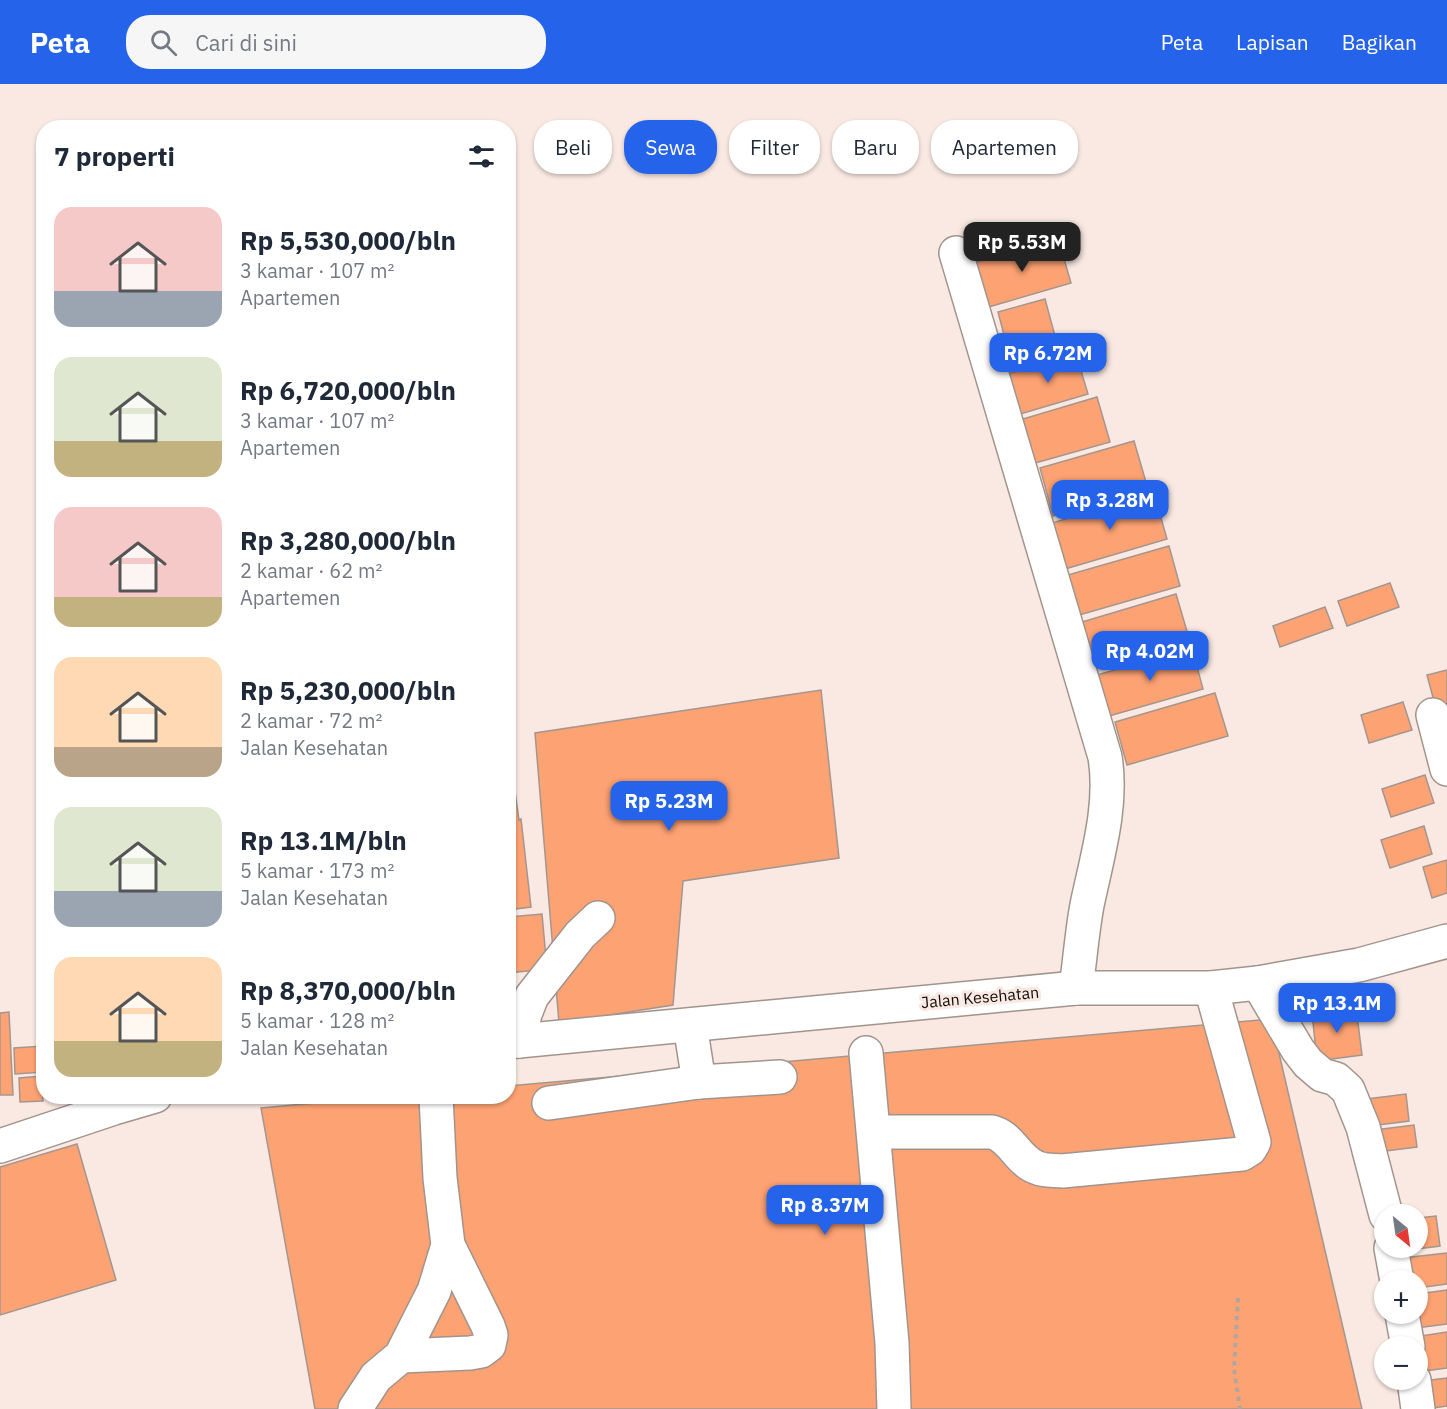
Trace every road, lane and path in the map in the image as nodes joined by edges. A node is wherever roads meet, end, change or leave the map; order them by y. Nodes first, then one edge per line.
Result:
1 (956, 253) dead end
2 (1433, 715) dead end
3 (1447, 769) edge
4 (598, 918) dead end
5 (1447, 941) edge
6 (1258, 983) junction
7 (1076, 988) junction
8 (1211, 988) junction
9 (690, 1025) junction
10 (516, 1037) edge
11 (516, 1042) edge
12 (866, 1053) dead end
13 (780, 1077) dead end
14 (699, 1082) junction
15 (549, 1103) dead end
16 (130, 1104) edge
17 (436, 1104) edge
18 (874, 1132) junction
19 (0, 1146) edge
20 (1383, 1204) edge
21 (448, 1245) junction
22 (1238, 1298) dead end
23 (401, 1356) junction
24 (1416, 1390) edge
25 (355, 1409) edge
26 (894, 1409) edge
27 (1240, 1409) edge
28 (1419, 1409) edge

1 - 7 street
2 - 3 street
4 - 10 street
5 - 6 street, Jalan Kesehatan
6 - 8 street, Jalan Kesehatan
6 - 20 street
7 - 8 street, Jalan Kesehatan
7 - 9 street, Jalan Kesehatan
8 - 18 street
9 - 11 street, Jalan Kesehatan
9 - 14 street
12 - 18 street
13 - 14 street
14 - 15 street
16 - 19 street
17 - 21 street
18 - 26 street
21 - 23 street
21 - 23 street
22 - 27 path
23 - 25 street
24 - 28 street

